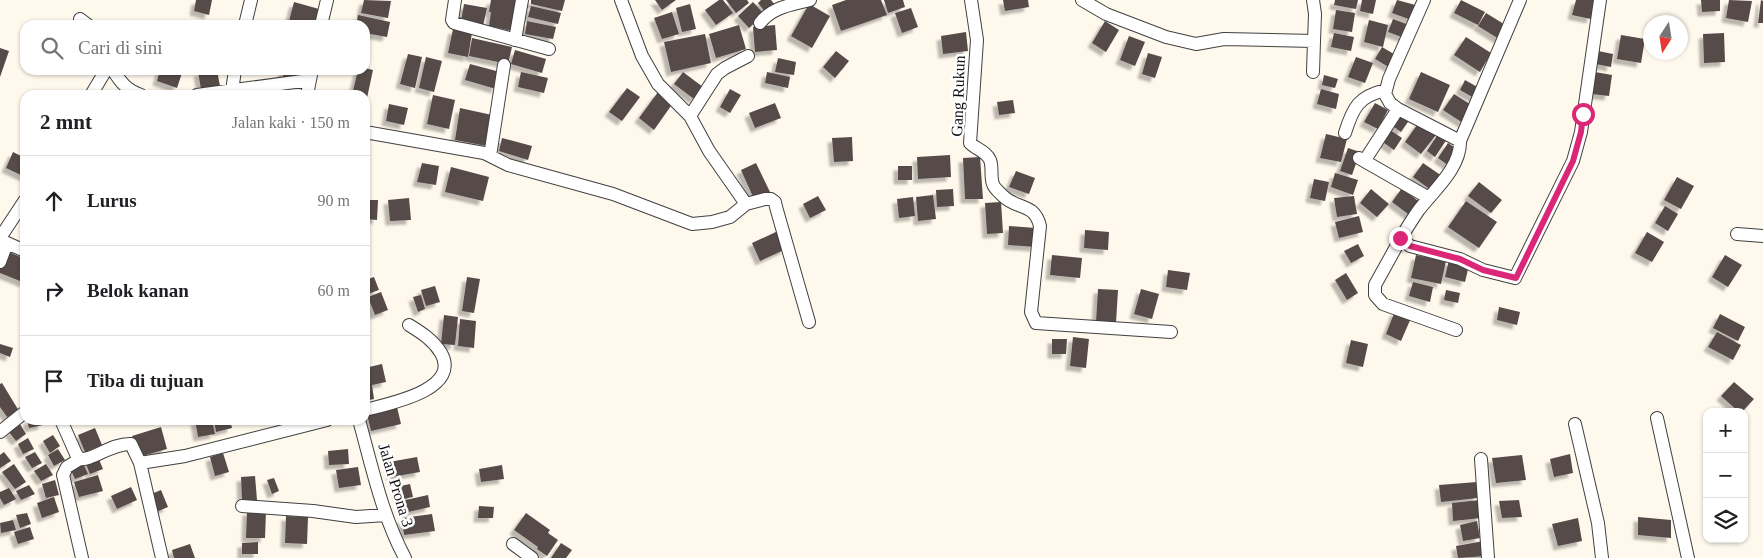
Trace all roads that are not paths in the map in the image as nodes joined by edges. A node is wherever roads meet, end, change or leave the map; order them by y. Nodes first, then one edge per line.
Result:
1 (251, 0) edge
2 (327, 0) edge
3 (455, 0) edge
4 (522, 0) edge
5 (621, 0) edge
6 (810, 0) edge
7 (971, 0) edge
8 (1082, 0) edge
9 (1313, 0) edge
10 (1424, 0) edge
11 (1520, 0) edge
12 (1600, 0) edge
13 (246, 20) edge
14 (323, 20) edge
15 (760, 23) dead end
16 (515, 40) junction
17 (1314, 41) junction
18 (549, 49) dead end
19 (748, 56) dead end
20 (504, 65) dead end
21 (1313, 72) dead end
22 (103, 75) edge
23 (116, 75) edge
24 (235, 75) edge
25 (311, 75) edge
26 (94, 90) edge
27 (129, 90) edge
28 (232, 90) edge
29 (237, 90) edge
30 (308, 90) edge
31 (1386, 90) junction
32 (1398, 109) junction
33 (690, 116) junction
34 (370, 133) edge
35 (1345, 133) dead end
36 (1460, 141) junction
37 (490, 156) junction
38 (1429, 198) junction
39 (746, 204) junction
40 (20, 209) edge
41 (1737, 234) dead end
42 (1763, 236) edge
43 (1400, 238) junction
44 (2, 240) edge
45 (20, 249) edge
46 (0, 262) edge
47 (809, 322) dead end
48 (409, 326) dead end
49 (1456, 330) dead end
50 (1171, 332) dead end
51 (370, 409) edge
52 (20, 416) edge
53 (1657, 418) dead end
54 (1575, 424) dead end
55 (63, 425) edge
56 (307, 425) edge
57 (360, 425) edge
58 (0, 432) edge
59 (80, 459) junction
60 (1481, 459) dead end
61 (140, 463) junction
62 (242, 506) dead end
63 (386, 515) junction
64 (513, 544) dead end
65 (82, 558) edge
66 (162, 558) edge
67 (405, 558) edge
68 (532, 558) edge
69 (1488, 558) edge
70 (1602, 558) edge
71 (1688, 558) edge

1 - 13 street
2 - 14 street
3 - 16 street
4 - 16 street
5 - 33 street
6 - 15 street
7 - 50 street, Gang Rukun
8 - 17 street
9 - 17 street
10 - 31 street
11 - 36 street
12 - 43 street
16 - 18 street
17 - 21 street
19 - 33 street
20 - 37 street
22 - 26 street
23 - 27 street
24 - 28 street
25 - 29 street
25 - 30 street
31 - 32 street
31 - 35 street
32 - 36 street
32 - 38 street
33 - 39 street
34 - 37 street
36 - 38 street
37 - 39 street
38 - 43 street
39 - 47 street
40 - 44 street
41 - 42 street
43 - 49 street
44 - 45 street
44 - 46 street
48 - 51 street
52 - 58 street
53 - 71 street
54 - 70 street
55 - 59 street
56 - 61 street
57 - 63 street, Jalan Prona 3
59 - 61 street
59 - 65 street
60 - 69 street
61 - 66 street
62 - 63 street
63 - 67 street, Jalan Prona 3
64 - 68 street

